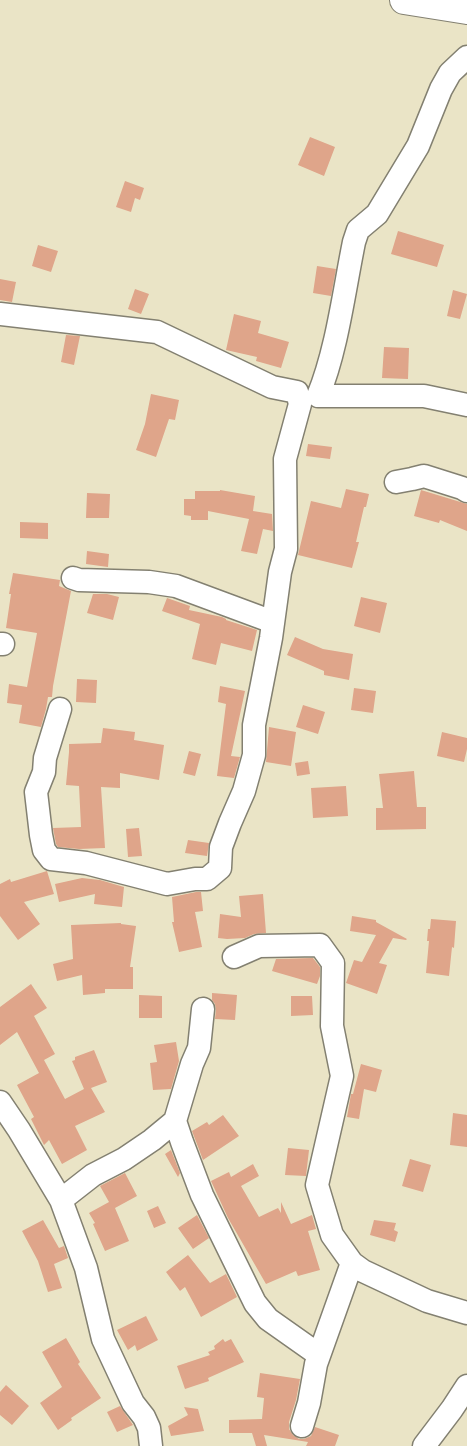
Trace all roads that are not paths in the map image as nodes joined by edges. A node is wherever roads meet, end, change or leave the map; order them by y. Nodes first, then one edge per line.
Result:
1 (404, 0) edge
2 (467, 10) edge
3 (467, 57) edge
4 (0, 314) edge
5 (309, 400) junction
6 (467, 405) edge
7 (396, 482) dead end
8 (467, 491) edge
9 (73, 578) dead end
10 (273, 622) junction
11 (60, 709) dead end
12 (234, 957) dead end
13 (203, 1009) dead end
14 (0, 1102) edge
15 (175, 1121) junction
16 (61, 1200) junction
17 (352, 1263) junction
18 (467, 1313) edge
19 (319, 1355) junction
20 (467, 1386) edge
21 (302, 1426) dead end
22 (151, 1446) edge
23 (424, 1446) edge

1 - 2 highway
3 - 5 street
4 - 5 street
5 - 6 street
5 - 10 street
7 - 8 street
9 - 10 street
10 - 11 street
12 - 17 street
13 - 15 street
14 - 16 street
15 - 16 street
15 - 19 street
16 - 22 street
17 - 18 street
17 - 19 street
19 - 21 street
20 - 23 street

